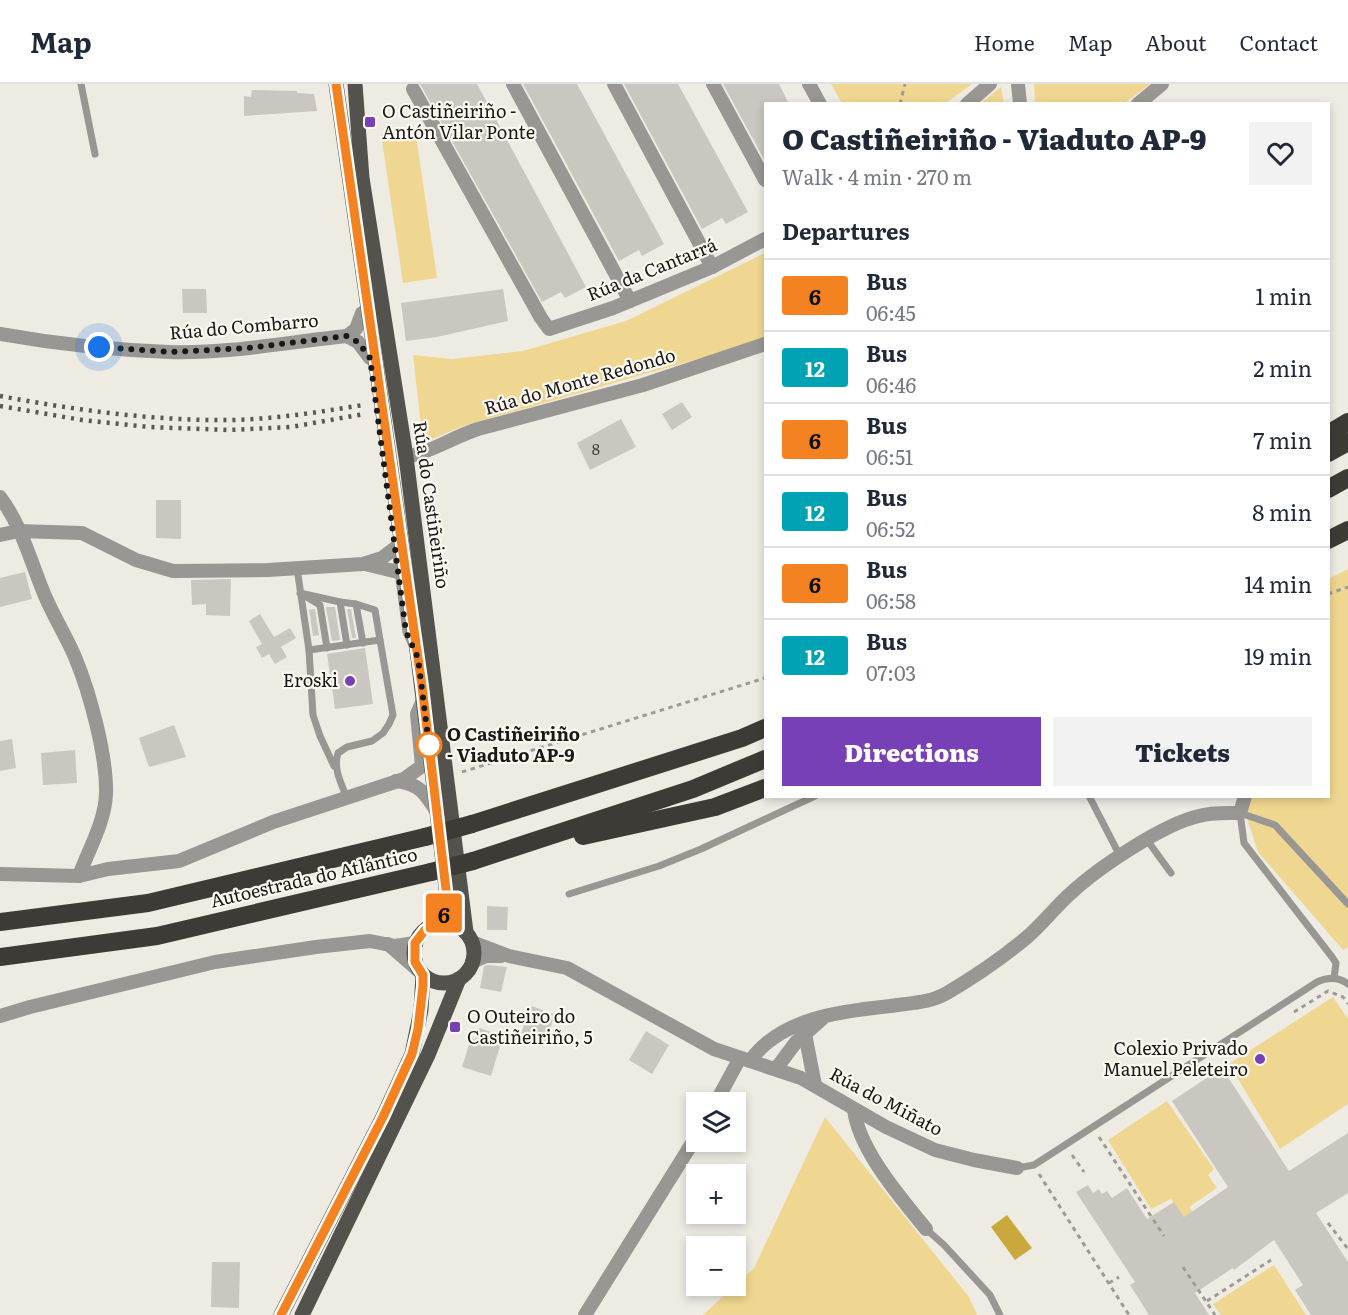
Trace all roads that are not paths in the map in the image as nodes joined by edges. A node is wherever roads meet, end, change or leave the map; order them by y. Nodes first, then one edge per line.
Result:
1 (81, 84) edge
2 (336, 84) edge
3 (356, 84) edge
4 (513, 84) edge
5 (614, 84) edge
6 (714, 84) edge
7 (809, 84) edge
8 (990, 84) edge
9 (1018, 84) edge
10 (1162, 84) edge
11 (413, 89) dead end
12 (819, 102) edge
13 (969, 102) edge
14 (1020, 102) edge
15 (1140, 102) edge
16 (95, 154) dead end
17 (764, 178) edge
18 (354, 203) junction
19 (764, 240) edge
20 (712, 267) junction
21 (630, 301) junction
22 (362, 313) junction
23 (0, 334) edge
24 (347, 336) junction
25 (764, 344) edge
26 (370, 358) junction
27 (1348, 422) edge
28 (1330, 433) edge
29 (1348, 442) edge
30 (1330, 452) edge
31 (406, 457) junction
32 (1348, 478) edge
33 (1330, 488) edge
34 (0, 496) edge
35 (1348, 530) edge
36 (20, 531) junction
37 (0, 535) edge
38 (1330, 539) edge
39 (395, 548) junction
40 (363, 564) junction
41 (297, 568) junction
42 (398, 572) junction
43 (300, 593) junction
44 (340, 602) junction
45 (356, 604) junction
46 (380, 640) junction
47 (363, 643) junction
48 (347, 645) junction
49 (327, 648) junction
50 (309, 650) junction
51 (418, 658) junction
52 (423, 700) junction
53 (764, 728) edge
54 (764, 759) edge
55 (422, 766) junction
56 (336, 770) junction
57 (396, 782) junction
58 (764, 788) edge
59 (347, 798) junction
60 (811, 798) edge
61 (1090, 798) edge
62 (1244, 798) edge
63 (433, 806) junction
64 (1240, 813) junction
65 (1147, 840) junction
66 (1120, 856) junction
67 (478, 860) junction
68 (1171, 873) dead end
69 (0, 874) edge
70 (79, 876) junction
71 (570, 894) dead end
72 (1348, 904) edge
73 (0, 922) edge
74 (440, 923) junction
75 (469, 937) junction
76 (415, 943) junction
77 (388, 944) junction
78 (509, 956) junction
79 (0, 957) edge
80 (472, 962) junction
81 (421, 973) junction
82 (1334, 978) junction
83 (459, 979) junction
84 (1348, 984) edge
85 (0, 1016) edge
86 (824, 1018) junction
87 (805, 1034) junction
88 (745, 1060) junction
89 (777, 1069) junction
90 (815, 1085) junction
91 (723, 1092) edge
92 (854, 1109) junction
93 (687, 1152) edge
94 (1017, 1168) joint
95 (926, 1228) joint
96 (294, 1289) junction
97 (303, 1314) edge
98 (281, 1315) edge
99 (286, 1315) edge
100 (585, 1315) edge
101 (1000, 1315) edge

1 - 16 lane
2 - 18 main road, Rúa do Castiñeiriño
3 - 31 main road, Rúa do Castiñeiriño
4 - 21 street
5 - 20 street
6 - 17 street
7 - 12 street
8 - 13 street
9 - 14 street
10 - 15 street
11 - 21 street, Rúa da Cantarrá
18 - 22 lane
18 - 51 main road, Rúa do Castiñeiriño
19 - 20 street, Rúa da Cantarrá
20 - 21 street, Rúa da Cantarrá
22 - 24 street
22 - 26 lane
23 - 24 street, Rúa do Combarro
24 - 26 street
25 - 31 street, Rúa do Monte Redondo
26 - 39 lane
27 - 28 highway
29 - 30 highway
31 - 75 main road, Rúa do Castiñeiriño
32 - 33 highway
34 - 36 street
35 - 38 highway
36 - 37 street
36 - 41 street
36 - 70 street
39 - 40 street
39 - 42 lane
40 - 41 street
40 - 42 street
41 - 43 lane
42 - 51 lane
43 - 44 lane
43 - 49 lane
43 - 50 lane
44 - 45 lane
44 - 48 lane
45 - 46 lane
45 - 47 lane
46 - 47 lane
46 - 56 lane
47 - 48 lane
48 - 49 lane
49 - 50 lane
50 - 56 lane
51 - 52 main road, Rúa do Castiñeiriño
52 - 55 street
52 - 63 main road, Rúa do Castiñeiriño
53 - 73 highway, Autoestrada do Atlántico, bridge
54 - 67 highway, Autoestrada do Atlántico
55 - 57 street
55 - 63 street
56 - 59 lane
57 - 59 street
57 - 63 street
58 - 67 highway
59 - 70 street
60 - 71 lane
61 - 66 lane
62 - 64 street
63 - 74 main road, Rúa do Castiñeiriño
64 - 65 street
64 - 72 lane
64 - 82 lane
65 - 66 street
65 - 68 lane
66 - 86 street
67 - 79 highway, Autoestrada do Atlántico, bridge
69 - 70 street
74 - 75 main road
74 - 76 main road
75 - 78 street, Rúa do Miñato
75 - 80 main road
76 - 77 street
76 - 81 main road
77 - 81 street
77 - 85 street
78 - 80 street, Rúa do Miñato
78 - 88 street, Rúa do Miñato
80 - 83 main road
81 - 83 main road
81 - 96 main road
82 - 84 lane
82 - 94 lane
83 - 97 main road
86 - 87 street
86 - 88 street
87 - 89 street
87 - 90 street
88 - 89 street, Rúa do Miñato
88 - 91 street
89 - 90 street, Rúa do Miñato
90 - 92 street, Rúa do Miñato
92 - 94 street, Rúa do Miñato
92 - 95 street
93 - 100 street
95 - 101 lane
96 - 98 main road
96 - 99 street

